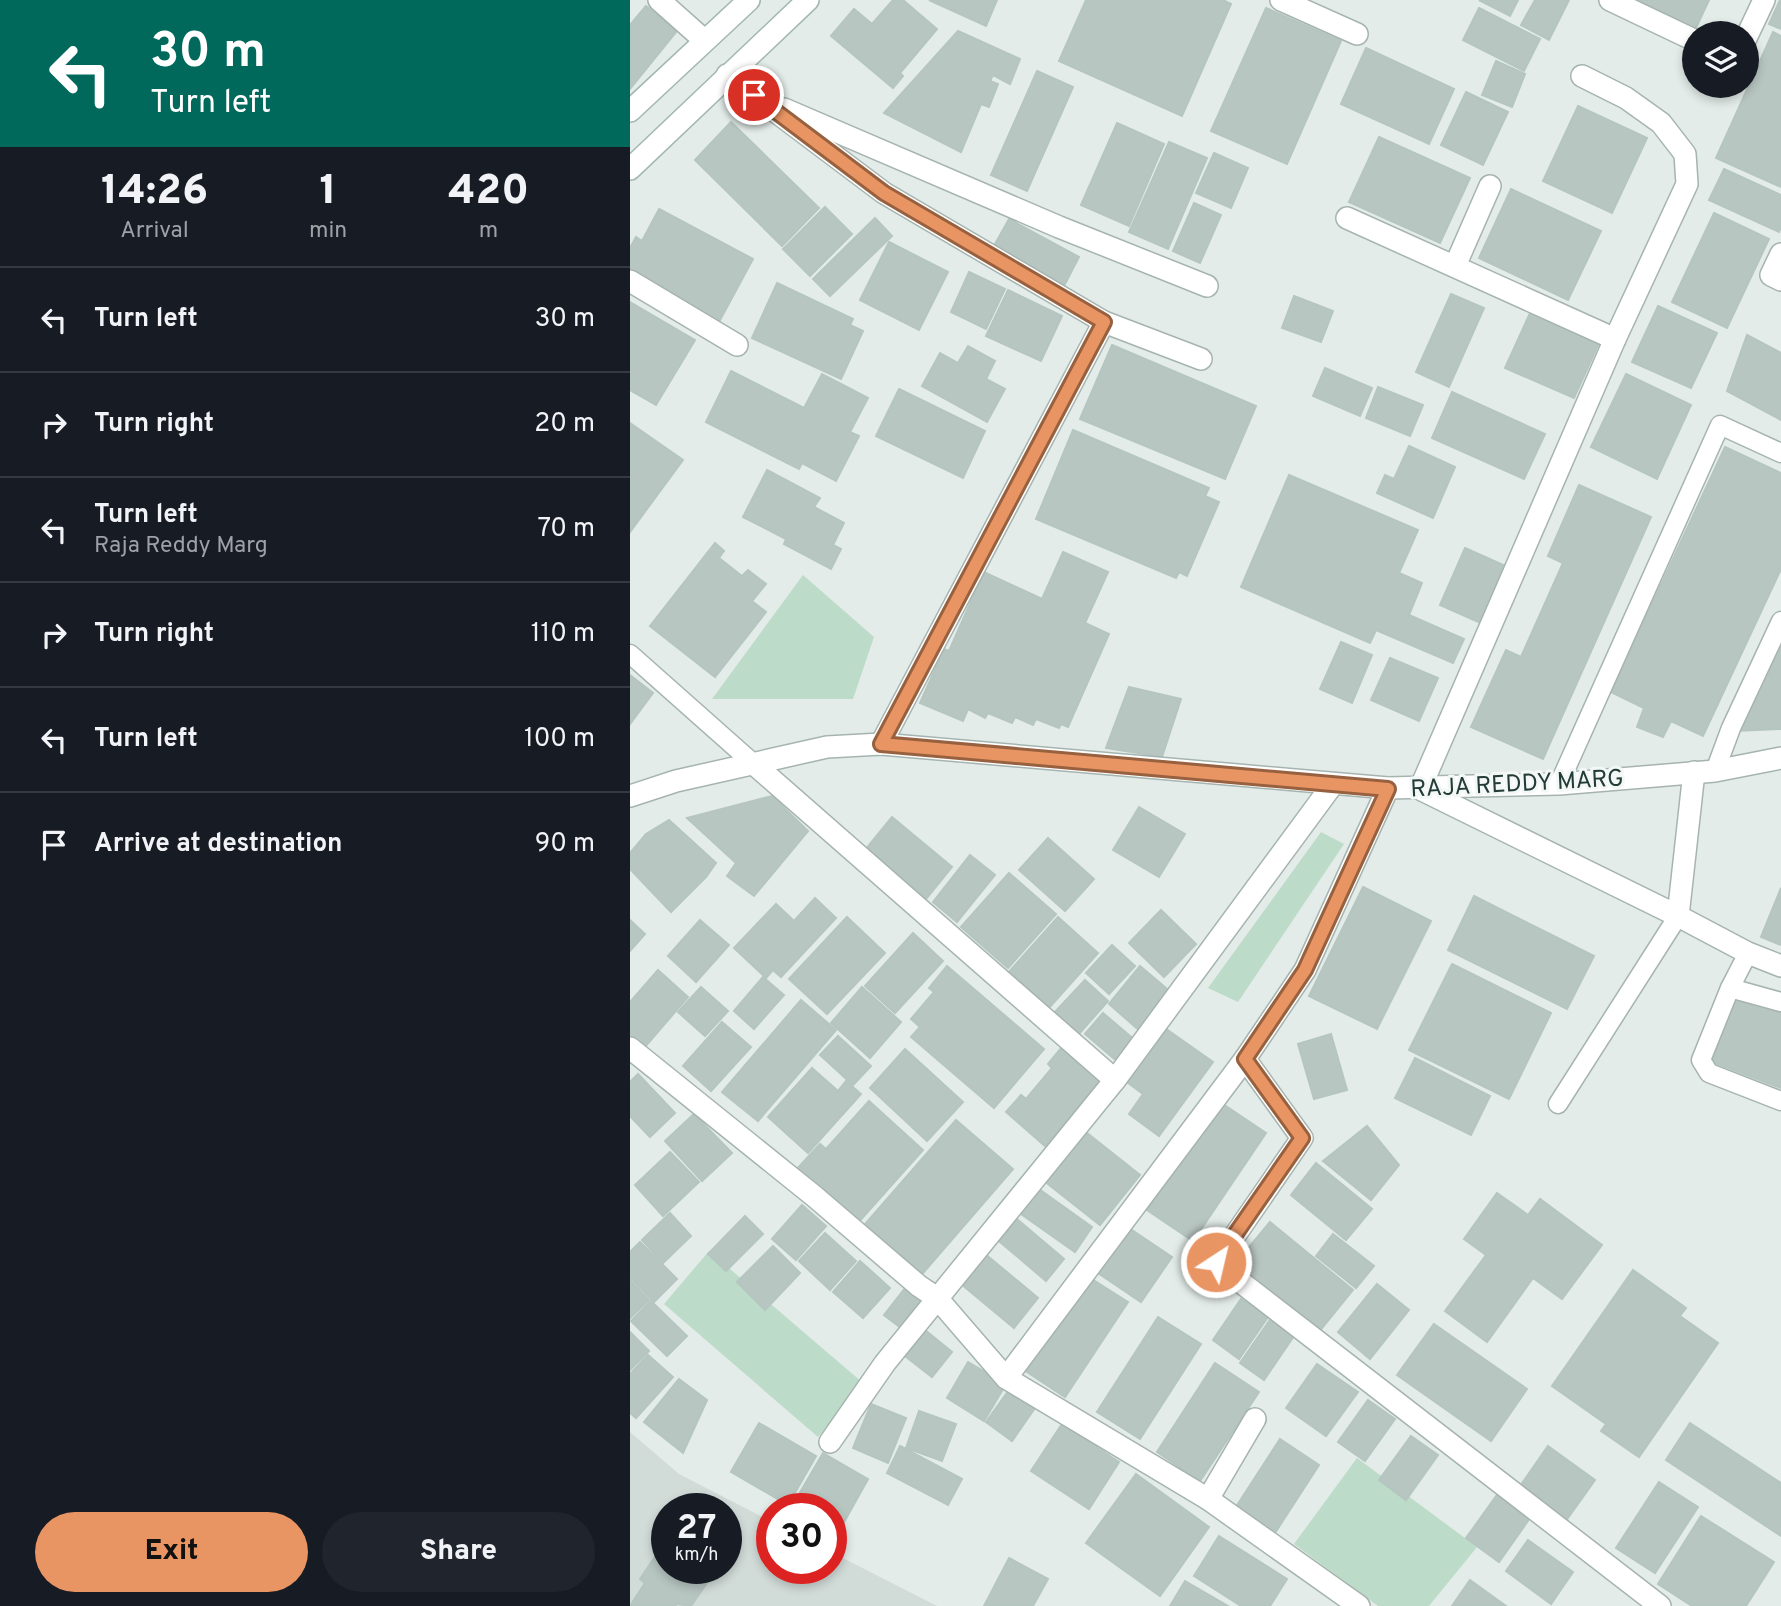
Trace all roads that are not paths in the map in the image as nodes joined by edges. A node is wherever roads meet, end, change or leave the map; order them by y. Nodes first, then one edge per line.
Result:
1 (659, 0) edge
2 (748, 0) edge
3 (808, 0) edge
4 (1281, 0) edge
5 (1610, 0) edge
6 (1764, 0) edge
7 (1754, 21) edge
8 (1357, 34) dead end
9 (1682, 34) edge
10 (704, 40) junction
11 (727, 75) junction
12 (1582, 76) dead end
13 (754, 95) junction
14 (630, 111) edge
15 (630, 169) edge
16 (1490, 186) dead end
17 (1347, 218) dead end
18 (1781, 254) edge
19 (1455, 266) junction
20 (1781, 280) edge
21 (630, 281) edge
22 (1207, 286) dead end
23 (1104, 322) junction
24 (1615, 339) junction
25 (737, 345) dead end
26 (1200, 359) dead end
27 (1781, 453) edge
28 (1781, 621) edge
29 (630, 654) edge
30 (881, 744) junction
31 (1781, 758) edge
32 (754, 764) junction
33 (1705, 772) junction
34 (1333, 784) junction
35 (1559, 784) junction
36 (1388, 789) junction
37 (1420, 789) junction
38 (630, 796) edge
39 (1678, 916) junction
40 (1748, 953) junction
41 (1781, 966) edge
42 (1730, 988) junction
43 (1781, 1002) edge
44 (630, 1048) edge
45 (1245, 1059) junction
46 (1115, 1080) junction
47 (1781, 1101) edge
48 (1558, 1104) dead end
49 (937, 1298) junction
50 (1006, 1378) junction
51 (1255, 1419) dead end
52 (830, 1442) dead end
53 (1208, 1499) junction
54 (1359, 1606) edge
55 (1660, 1606) edge

1 - 10 street
2 - 10 street
3 - 11 street
4 - 8 street
5 - 9 street
6 - 7 street
10 - 14 street
11 - 13 street
11 - 15 street
12 - 24 street
13 - 22 street
13 - 23 street
16 - 19 street
17 - 19 street
18 - 20 street
19 - 24 street
21 - 25 street
23 - 26 street
23 - 30 street
24 - 37 street
27 - 35 lane
28 - 33 lane
29 - 32 lane
30 - 32 street, RAJA REDDY MARG
30 - 34 street, RAJA REDDY MARG
31 - 33 street, RAJA REDDY MARG
32 - 38 street, RAJA REDDY MARG
32 - 46 street
33 - 35 street, RAJA REDDY MARG
33 - 39 street
34 - 36 street, RAJA REDDY MARG
34 - 46 street
35 - 37 street, RAJA REDDY MARG
36 - 37 street, RAJA REDDY MARG
36 - 45 street
37 - 39 street
39 - 40 street
39 - 48 lane
40 - 41 street
40 - 42 lane
42 - 43 lane
42 - 47 lane
44 - 49 street
45 - 50 street
45 - 55 street
46 - 49 street
49 - 50 street
49 - 52 street
50 - 53 street
51 - 53 street
53 - 54 street

